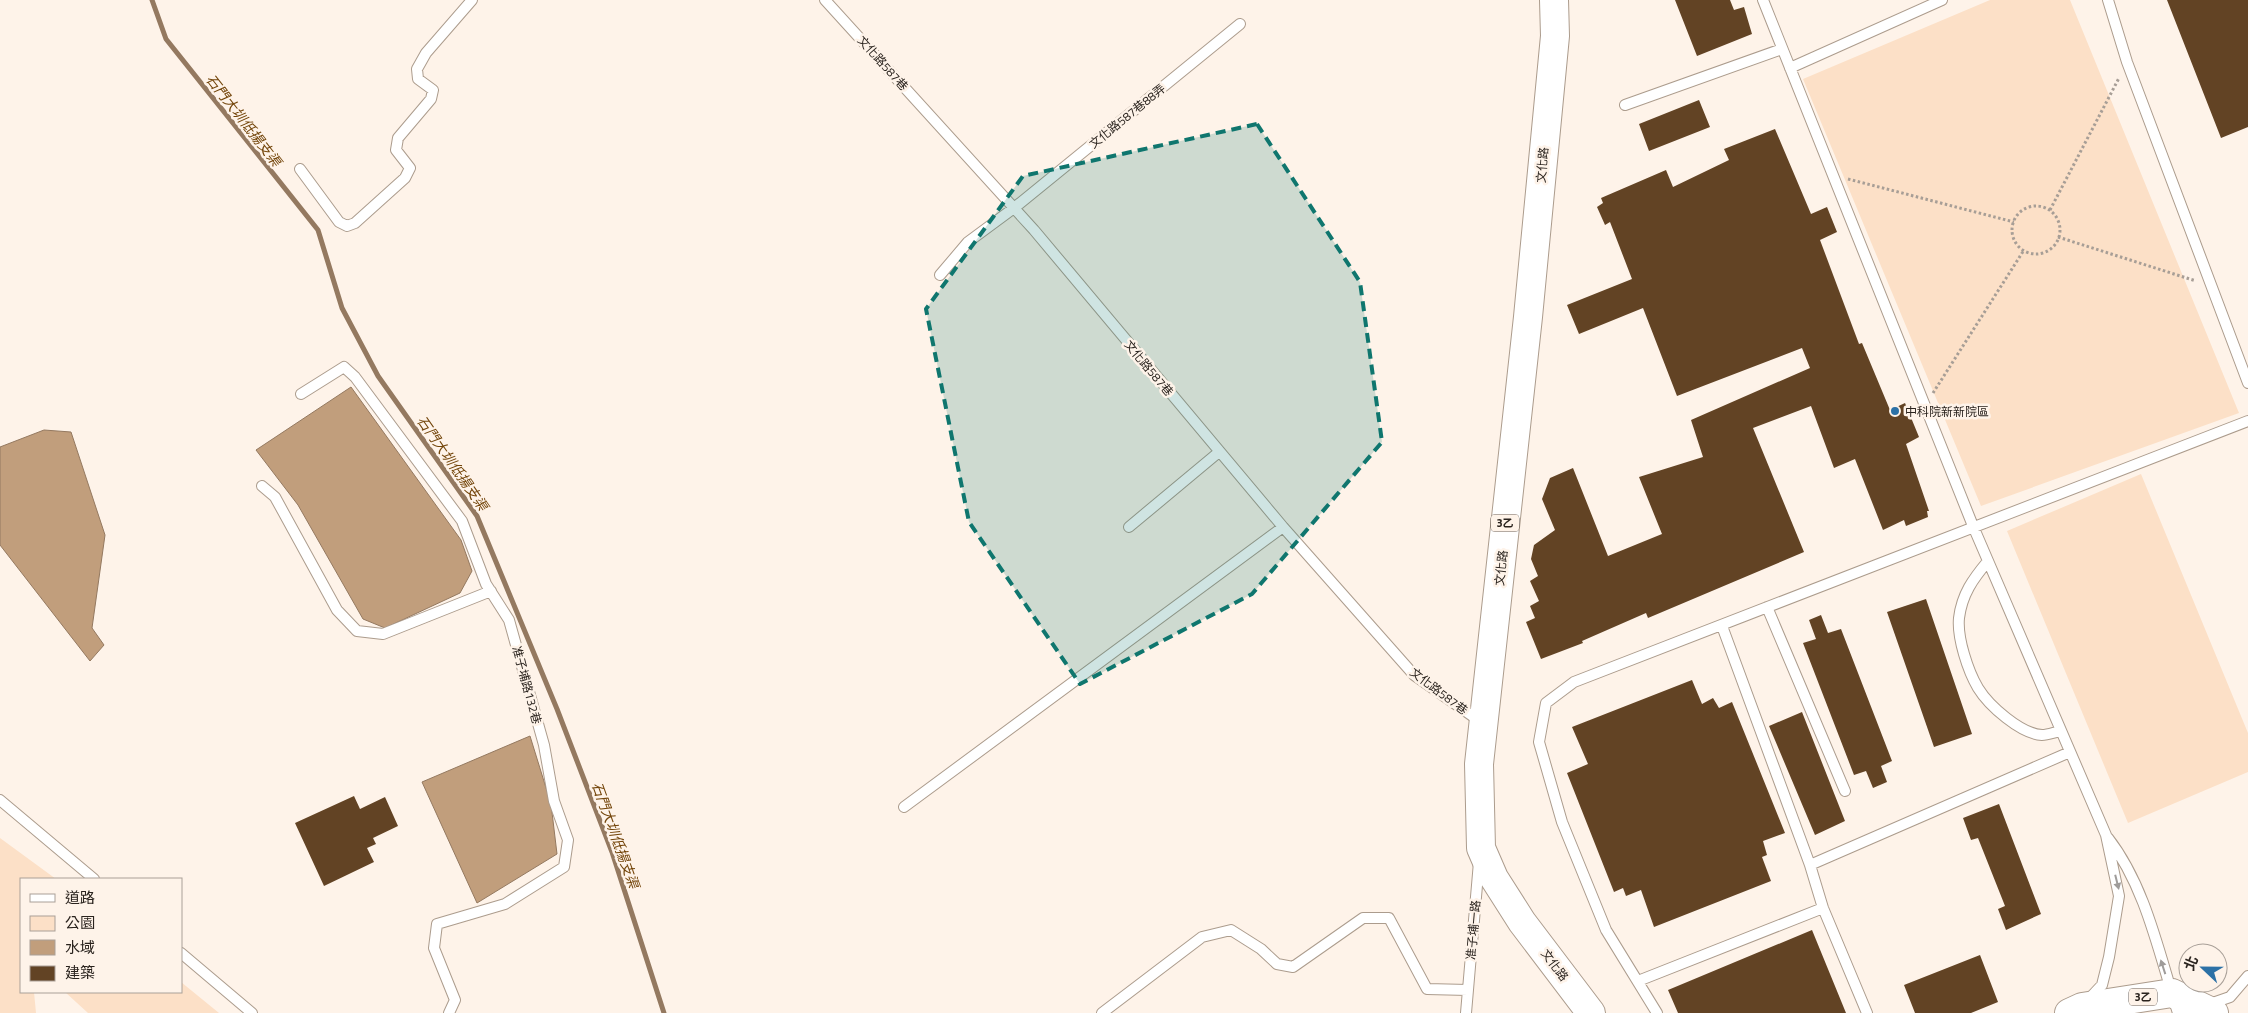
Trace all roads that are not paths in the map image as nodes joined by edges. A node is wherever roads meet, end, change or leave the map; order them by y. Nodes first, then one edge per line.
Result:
1 (472, 0) edge
2 (825, 0) edge
3 (1554, 0) edge
4 (1763, 0) edge
5 (1942, 0) edge
6 (2108, 0) edge
7 (1240, 24) dead end
8 (1782, 49) junction
9 (1790, 68) junction
10 (1625, 105) dead end
11 (300, 169) dead end
12 (1014, 208) junction
13 (940, 275) dead end
14 (2248, 383) edge
15 (301, 394) dead end
16 (2248, 421) edge
17 (1220, 452) junction
18 (262, 486) dead end
19 (1973, 526) junction
20 (1129, 527) dead end
21 (1283, 528) junction
22 (1988, 561) junction
23 (490, 591) junction
24 (1767, 607) junction
25 (1722, 626) junction
26 (1484, 724) junction
27 (2061, 730) junction
28 (2070, 752) junction
29 (1845, 791) dead end
30 (0, 800) edge
31 (904, 807) dead end
32 (2106, 835) junction
33 (1480, 848) junction
34 (1810, 865) junction
35 (93, 878) edge
36 (1823, 908) junction
37 (182, 954) edge
38 (2248, 976) edge
39 (1638, 980) junction
40 (1468, 990) junction
41 (2187, 1009) edge
42 (2076, 1010) edge
43 (252, 1013) edge
44 (450, 1013) edge
45 (1102, 1013) edge
46 (1466, 1013) edge
47 (1591, 1013) edge
48 (1657, 1013) edge
49 (1867, 1013) edge
50 (2134, 1013) edge

1 - 11 lane
2 - 12 lane, 文化路587巷
3 - 26 main road, 文化路 / 3乙
4 - 8 lane
5 - 9 lane
6 - 14 lane
7 - 12 lane, 文化路587巷88弄
8 - 9 lane
8 - 10 lane
9 - 19 lane
12 - 13 lane, 文化路587巷88弄
12 - 17 lane, 文化路587巷
15 - 23 lane, 准子埔路132巷
16 - 19 lane
17 - 20 lane
17 - 21 lane, 文化路587巷
18 - 23 lane
19 - 22 lane
19 - 24 lane
21 - 26 lane, 文化路587巷
21 - 31 lane
22 - 27 lane
22 - 27 lane
23 - 44 lane, 准子埔路132巷
24 - 25 lane
24 - 29 lane
25 - 34 lane
25 - 39 lane
26 - 33 main road, 文化路 / 3乙
27 - 28 lane
28 - 32 lane
28 - 34 lane
30 - 35 lane
41 -> 32 lane
32 -> 42 lane
33 - 40 lane, 准子埔一路
33 - 47 main road, 文化路 / 3乙
34 - 36 lane
36 - 39 lane
36 - 49 lane
37 - 43 lane
38 - 41 lane
39 - 48 lane
40 - 45 lane
40 - 46 lane, 准子埔一路
41 - 42 main road, 3乙
41 - 50 main road, 3乙

